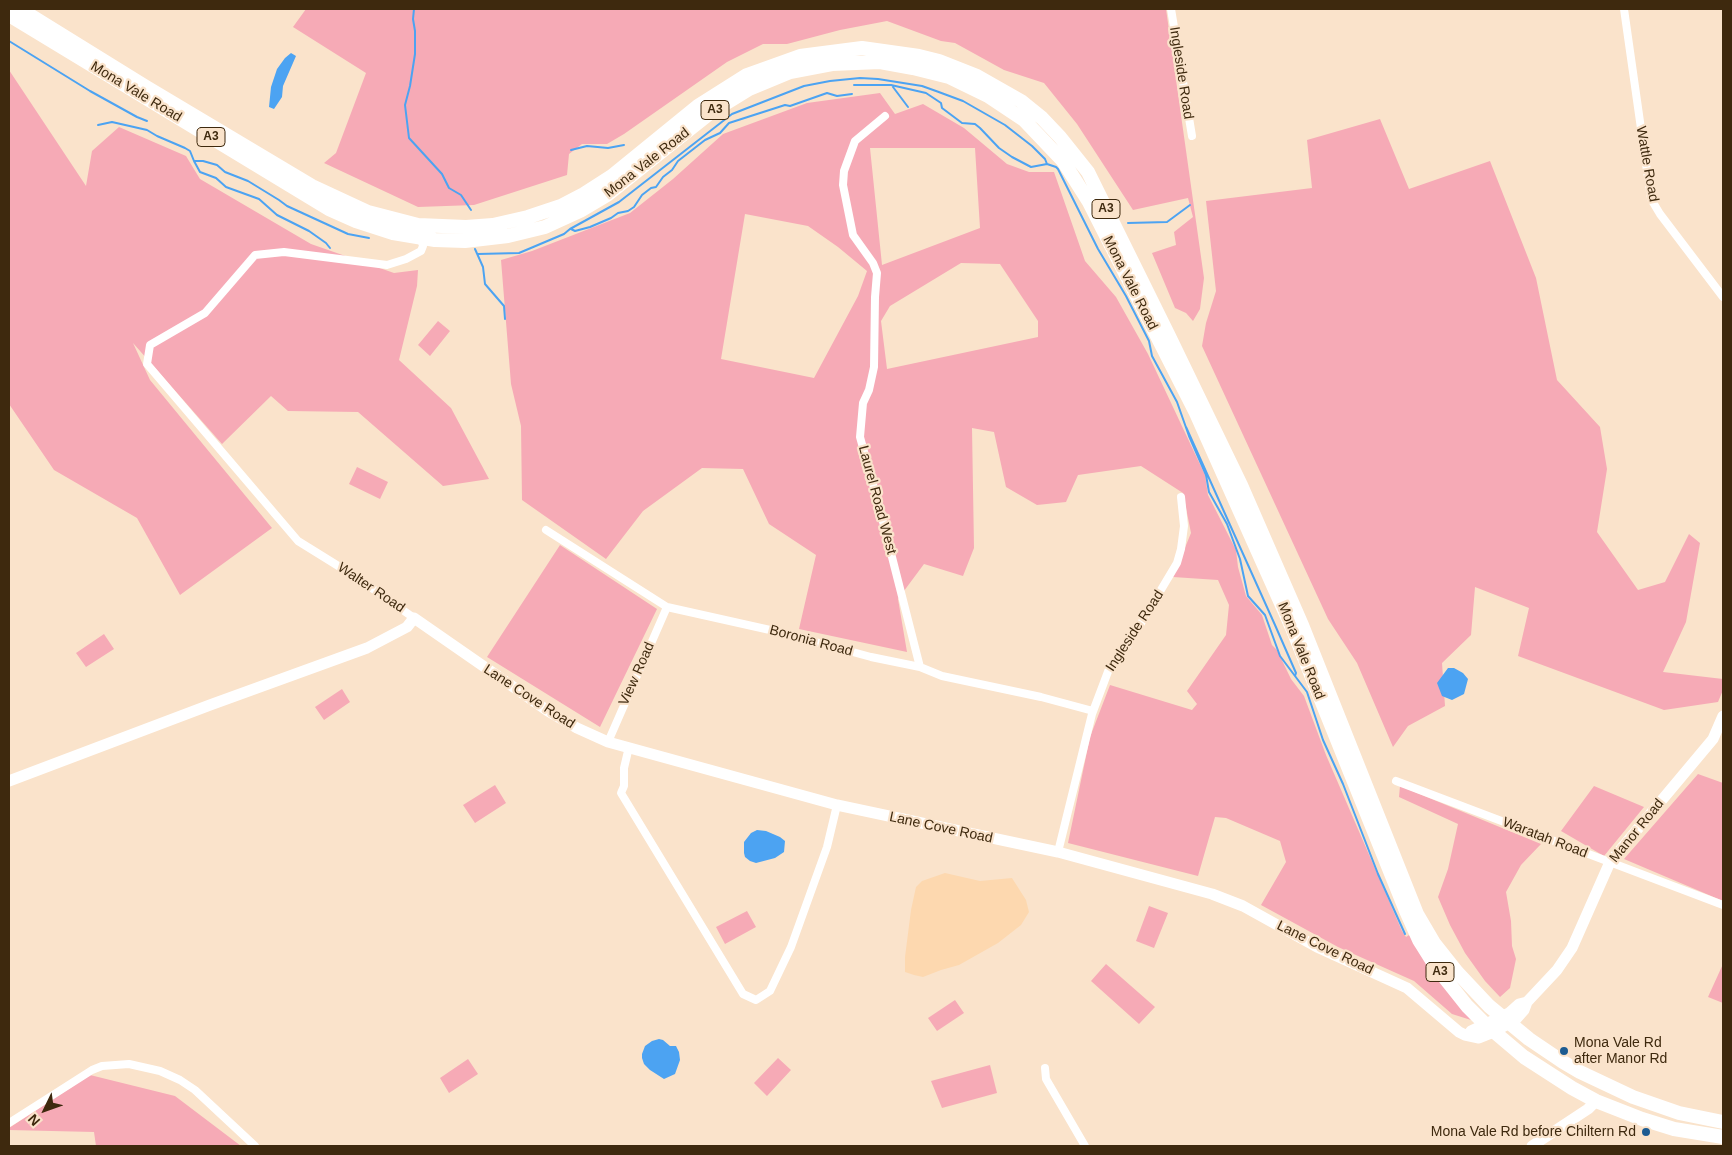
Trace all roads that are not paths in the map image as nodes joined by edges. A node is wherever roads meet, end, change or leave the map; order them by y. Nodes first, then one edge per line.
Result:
1 (20, 9) edge
2 (1172, 9) edge
3 (1624, 9) edge
4 (9, 15) edge
5 (885, 116) dead end
6 (1192, 136) dead end
7 (421, 238) junction
8 (1723, 296) edge
9 (1181, 497) dead end
10 (546, 530) dead end
11 (667, 607) junction
12 (414, 618) junction
13 (920, 667) junction
14 (1093, 711) junction
15 (1723, 716) edge
16 (608, 742) junction
17 (629, 747) junction
18 (9, 781) edge
19 (1396, 781) dead end
20 (837, 805) junction
21 (1058, 852) junction
22 (1610, 862) junction
23 (1723, 905) edge
24 (1505, 1020) junction
25 (1490, 1028) junction
26 (1045, 1068) dead end
27 (1580, 1072) junction
28 (1633, 1097) junction
29 (1596, 1102) junction
30 (1723, 1122) edge
31 (9, 1123) edge
32 (1723, 1137) edge
33 (256, 1146) edge
34 (1085, 1146) edge
35 (1532, 1146) edge

1 - 24 highway, Mona Vale Road / A3
2 - 6 street, Ingleside Road
3 - 8 street, Wattle Road
4 - 7 highway, Mona Vale Road / A3
5 - 13 street, Laurel Road West
7 - 12 street, Walter Road
7 - 25 highway, Mona Vale Road / A3
9 - 14 street, Ingleside Road
10 - 11 street, Boronia Road
11 - 13 street, Boronia Road
11 - 16 street, View Road
12 - 16 street, Lane Cove Road
12 - 18 street, Walter Road
13 - 14 street, Boronia Road
14 - 21 street, Ingleside Road
15 - 22 street, Manor Road
16 - 17 street, Lane Cove Road
17 - 20 street, Lane Cove Road
17 - 20 street
19 - 22 street, Waratah Road
20 - 21 street, Lane Cove Road
21 - 25 street, Lane Cove Road
22 - 23 street, Waratah Road
22 - 24 street, Manor Road
24 - 25 street, Lane Cove Road
24 - 27 highway, Mona Vale Road / A3
25 - 29 highway, Mona Vale Road / A3
26 - 34 street
27 - 28 highway, Mona Vale Road / A3
27 - 29 highway
28 - 29 highway
28 - 30 highway, Mona Vale Road / A3
29 - 32 highway, Mona Vale Road / A3
29 - 35 street
31 - 33 street

